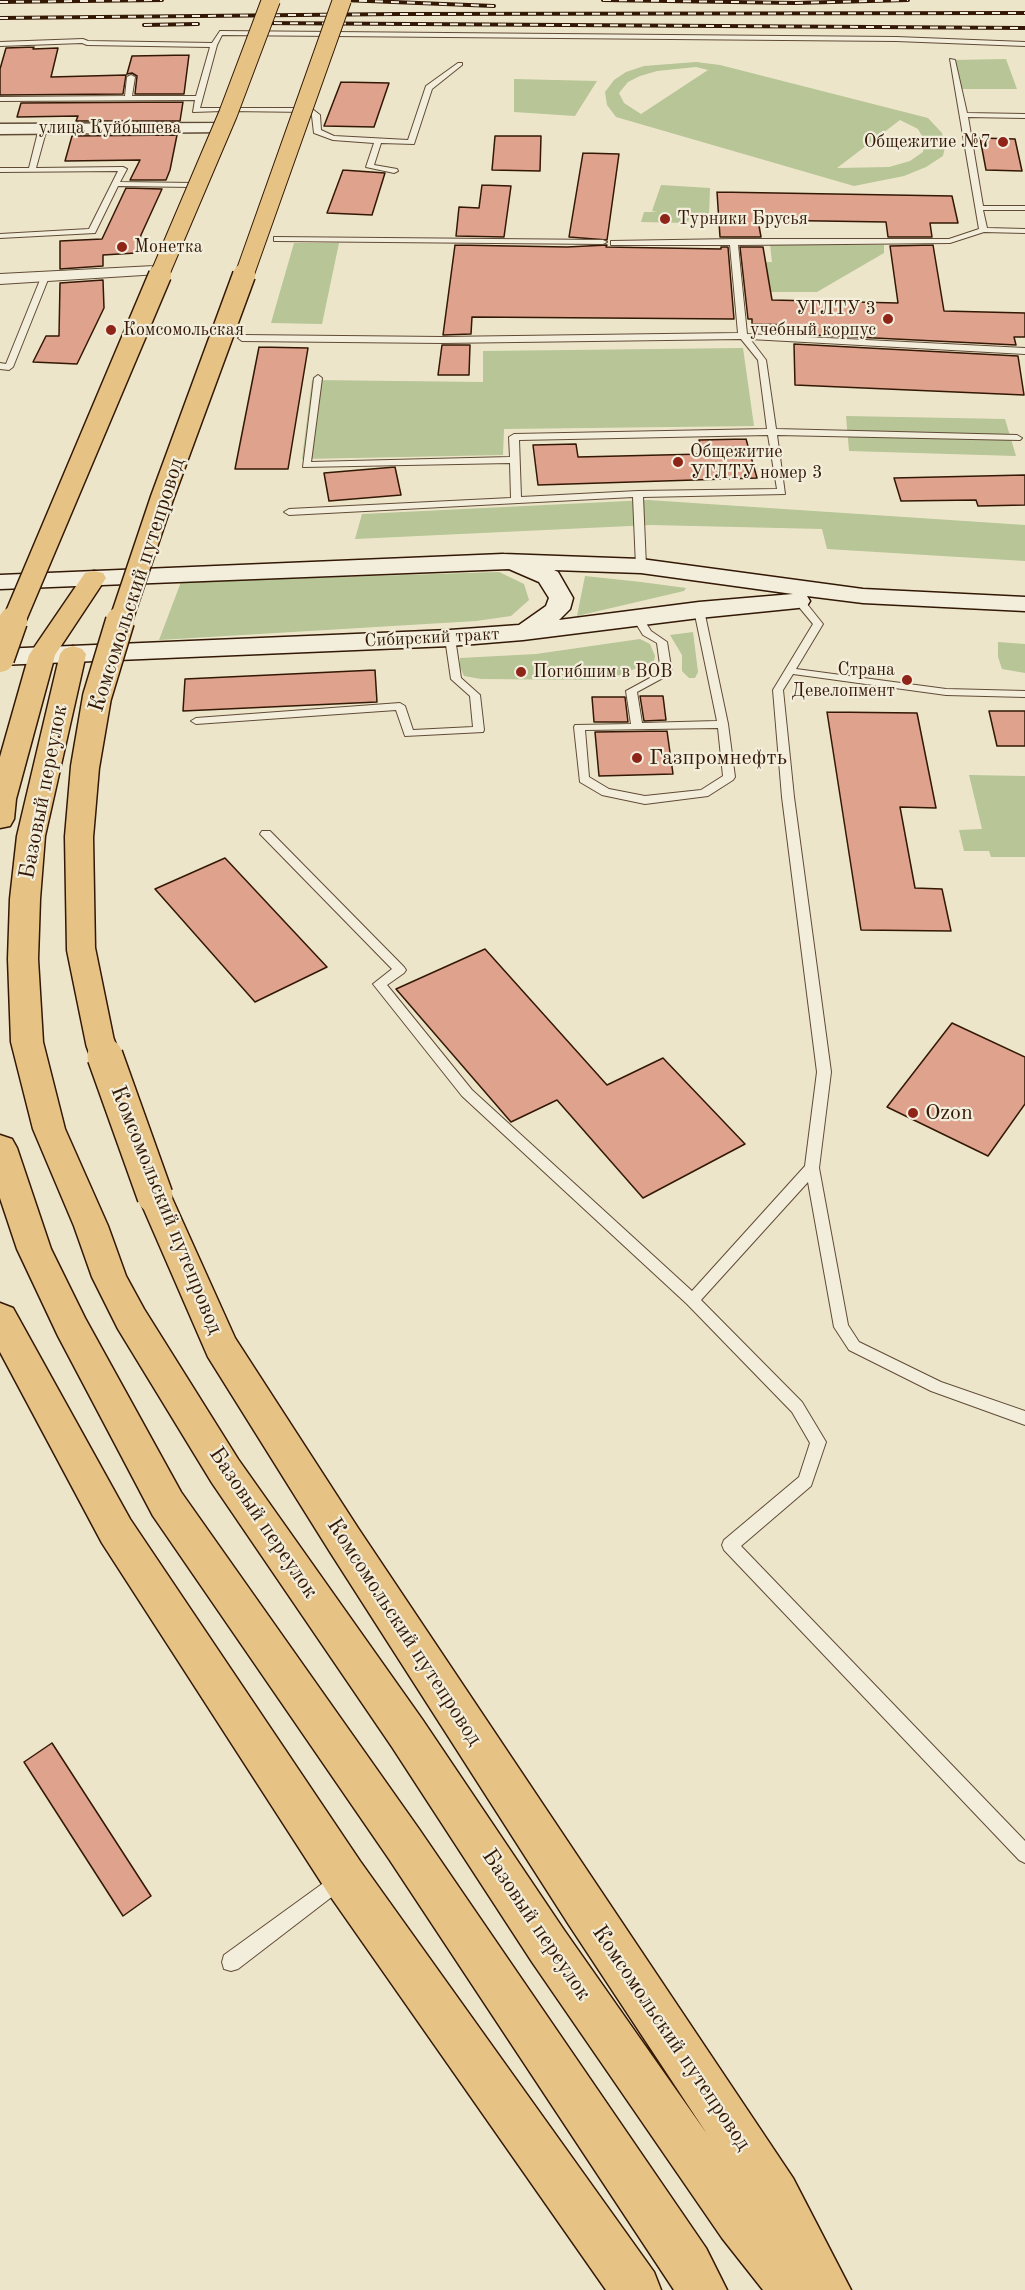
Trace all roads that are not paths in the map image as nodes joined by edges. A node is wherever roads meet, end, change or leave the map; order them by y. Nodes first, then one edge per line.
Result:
1 (271, 0) edge
2 (342, 0) edge
3 (0, 44) edge
4 (1025, 44) edge
5 (213, 48) junction
6 (158, 52) dead end
7 (952, 60) dead end
8 (460, 64) dead end
9 (131, 77) dead end
10 (128, 98) junction
11 (199, 98) junction
12 (0, 99) edge
13 (226, 109) junction
14 (964, 115) junction
15 (1025, 116) edge
16 (43, 128) junction
17 (220, 128) joint
18 (0, 129) edge
19 (378, 141) junction
20 (0, 170) edge
21 (32, 170) junction
22 (394, 171) dead end
23 (115, 184) junction
24 (193, 186) dead end
25 (979, 208) junction
26 (1025, 208) edge
27 (983, 230) junction
28 (1025, 231) edge
29 (0, 236) edge
30 (277, 239) dead end
31 (734, 241) junction
32 (603, 242) dead end
33 (614, 243) dead end
34 (154, 272) dead end
35 (45, 277) junction
36 (0, 279) edge
37 (743, 336) junction
38 (242, 338) dead end
39 (1024, 351) edge
40 (1025, 362) edge
41 (0, 366) edge
42 (318, 378) dead end
43 (772, 432) junction
44 (1017, 438) dead end
45 (515, 460) junction
46 (638, 494) junction
47 (516, 499) junction
48 (289, 512) dead end
49 (502, 561) junction
50 (641, 566) junction
51 (692, 573) junction
52 (94, 578) junction
53 (0, 582) edge
54 (863, 596) junction
55 (799, 601) junction
56 (1025, 604) edge
57 (699, 610) junction
58 (637, 617) junction
59 (523, 632) junction
60 (450, 638) junction
61 (57, 654) junction
62 (0, 658) edge
63 (791, 671) junction
64 (1025, 694) edge
65 (196, 721) dead end
66 (723, 724) junction
67 (637, 727) junction
68 (0, 819) edge
69 (266, 834) dead end
70 (0, 1148) edge
71 (812, 1167) junction
72 (692, 1300) junction
73 (0, 1318) edge
74 (1025, 1418) edge
75 (1025, 1854) edge
76 (344, 1877) junction
77 (231, 1962) dead end
78 (636, 2290) edge
79 (702, 2290) edge
80 (795, 2290) edge
81 (826, 2290) edge

1 - 62 main road, bridge
2 - 81 main road, Комсомольский путепровод, bridge
3 - 5 lane
4 - 5 lane
5 - 6 lane
5 - 11 lane
7 - 14 lane
8 - 19 lane
9 - 10 lane
10 - 11 lane
10 - 12 lane
11 - 13 lane
13 - 17 lane
13 - 19 lane
14 - 15 lane
14 - 25 lane
16 - 17 main road, улица Куйбышева
16 - 18 main road, улица Куйбышева
16 - 21 lane
19 - 22 lane
20 - 21 lane
21 - 23 lane
23 - 24 lane
23 - 29 lane
25 - 26 lane
25 - 27 lane
27 - 28 lane
27 - 31 lane
30 - 32 lane
31 - 33 lane
31 - 37 lane
34 - 35 street
35 - 36 street
35 - 41 lane
37 - 38 lane
37 - 39 lane
37 - 43 lane
39 - 40 lane
42 - 45 lane
43 - 44 lane
43 - 45 lane
43 - 46 lane
45 - 47 lane
46 - 47 lane
46 - 50 lane
47 - 48 lane
49 - 50 main road, Сибирский тракт
49 - 52 main road, Сибирский тракт
49 - 59 main road
50 - 51 main road, Сибирский тракт
51 - 54 main road, Сибирский тракт
51 - 58 main road
52 - 53 main road, Сибирский тракт
52 - 61 main road, Комсомольский путепровод
54 - 55 main road, Сибирский тракт
54 - 56 main road, Сибирский тракт
55 - 57 main road, Сибирский тракт
55 - 63 lane
57 - 58 main road, Сибирский тракт
57 - 66 lane
58 - 59 main road, Сибирский тракт
58 - 67 lane
59 - 60 main road, Сибирский тракт
60 - 61 main road, Сибирский тракт
60 - 65 lane
61 - 62 main road, Сибирский тракт
61 - 68 main road, Базовый переулок
61 - 80 main road, Базовый переулок
63 - 64 lane
63 - 71 lane
66 - 67 lane
66 - 67 lane
69 - 72 lane
70 - 79 main road
71 - 72 lane
71 - 74 lane
72 - 75 lane
73 - 76 main road
76 - 77 lane
76 - 78 main road

